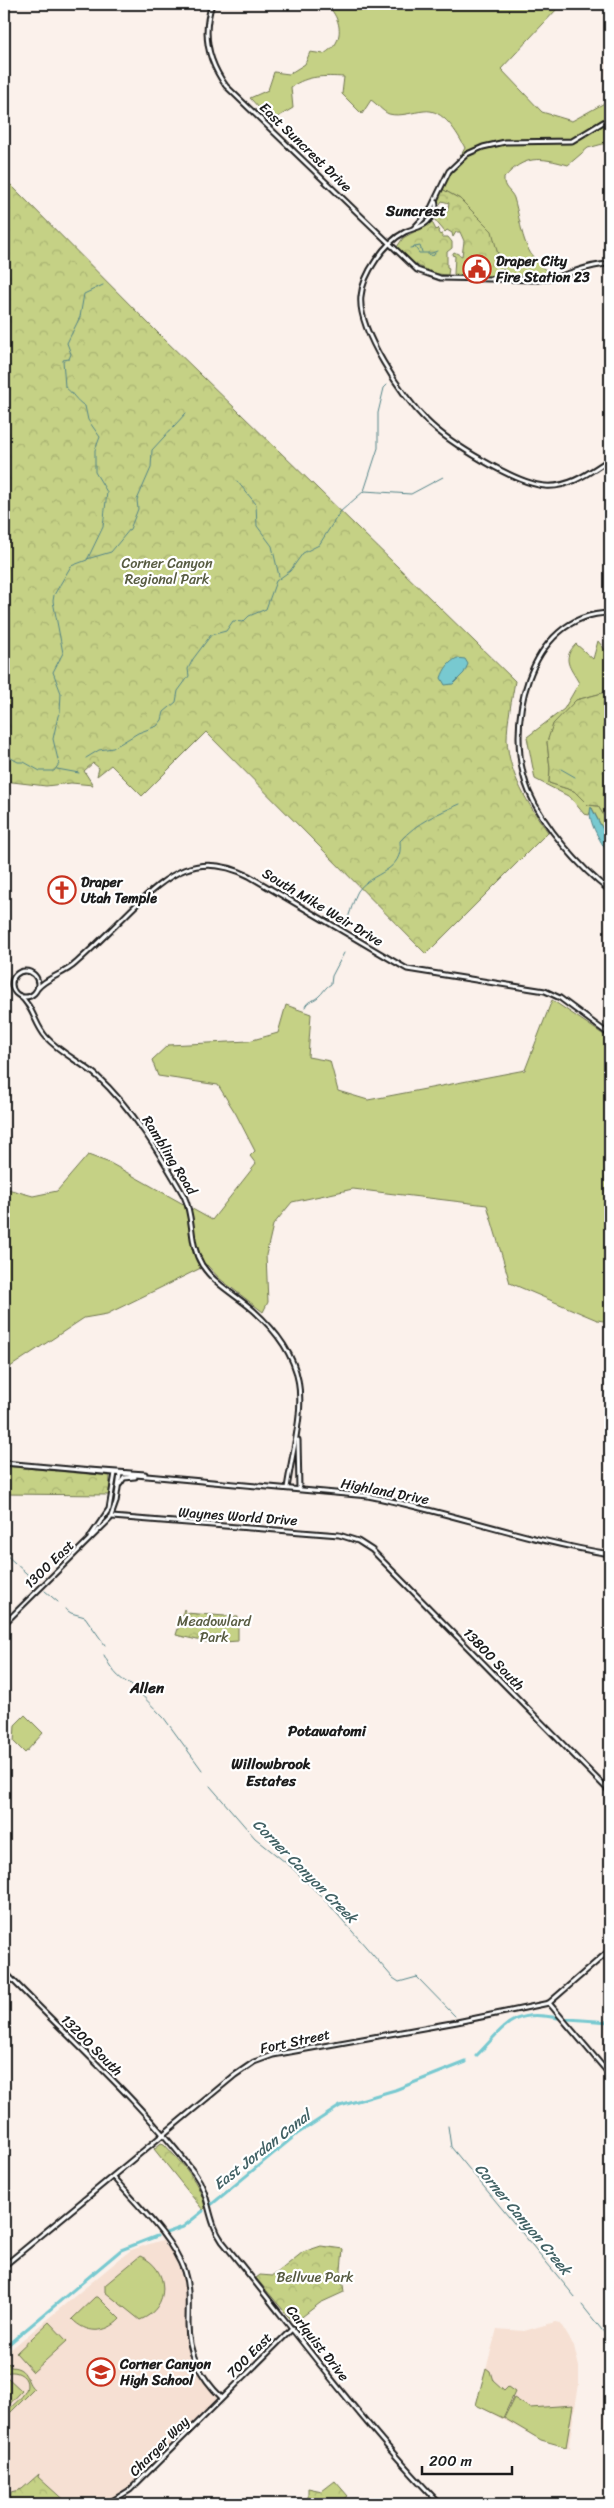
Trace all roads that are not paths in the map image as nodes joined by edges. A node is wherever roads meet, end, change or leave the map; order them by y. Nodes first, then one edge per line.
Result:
1 (212, 4) edge
2 (610, 118) edge
3 (390, 245) junction
4 (610, 264) edge
5 (610, 459) edge
6 (610, 612) edge
7 (610, 891) edge
8 (36, 977) junction
9 (48, 980) junction
10 (38, 988) junction
11 (32, 995) junction
12 (20, 996) junction
13 (29, 1007) junction
14 (610, 1035) edge
15 (298, 1437) junction
16 (4, 1463) edge
17 (117, 1472) junction
18 (150, 1476) junction
19 (287, 1488) junction
20 (299, 1489) junction
21 (117, 1493) junction
22 (108, 1512) junction
23 (112, 1517) junction
24 (89, 1540) junction
25 (361, 1542) joint
26 (610, 1554) edge
27 (4, 1624) edge
28 (610, 1792) edge
29 (610, 1950) edge
30 (4, 1971) edge
31 (549, 2003) junction
32 (610, 2075) edge
33 (163, 2136) junction
34 (113, 2177) junction
35 (4, 2266) edge
36 (293, 2328) junction
37 (222, 2398) junction
38 (107, 2504) edge
39 (440, 2504) edge

1 - 3 street, East Suncrest Drive
2 - 3 street
3 - 4 street, East Suncrest Drive
3 - 5 street
6 - 7 street
8 - 9 street
8 - 10 street
8 - 12 street
9 - 10 street, South Mike Weir Drive
9 - 14 street, South Mike Weir Drive
10 - 11 street
11 - 12 street
11 - 13 street
12 - 13 street, Rambling Road
13 - 15 street, Rambling Road
15 - 19 street, Rambling Road
15 - 20 street, Rambling Road
16 - 17 street, Highland Drive
17 - 18 street, Highland Drive
17 - 21 street
17 - 22 street, 1300 East
18 - 19 street, Highland Drive
18 - 21 street
19 - 20 street, Highland Drive
20 - 26 street, Highland Drive
21 - 23 street
22 - 23 street
22 - 24 street, 1300 East
23 - 24 street, 1300 East
23 - 25 street, Waynes World Drive
24 - 27 street, 1300 East
25 - 28 street, 13800 South
29 - 31 street
30 - 33 street, 13200 South
31 - 32 street
31 - 33 street, Fort Street
33 - 34 street, Fort Street
33 - 36 street, Carlquist Drive
34 - 35 street, Fort Street
34 - 37 street
36 - 37 street, 700 East
36 - 39 street, Carlquist Drive
37 - 38 street, Charger Way

